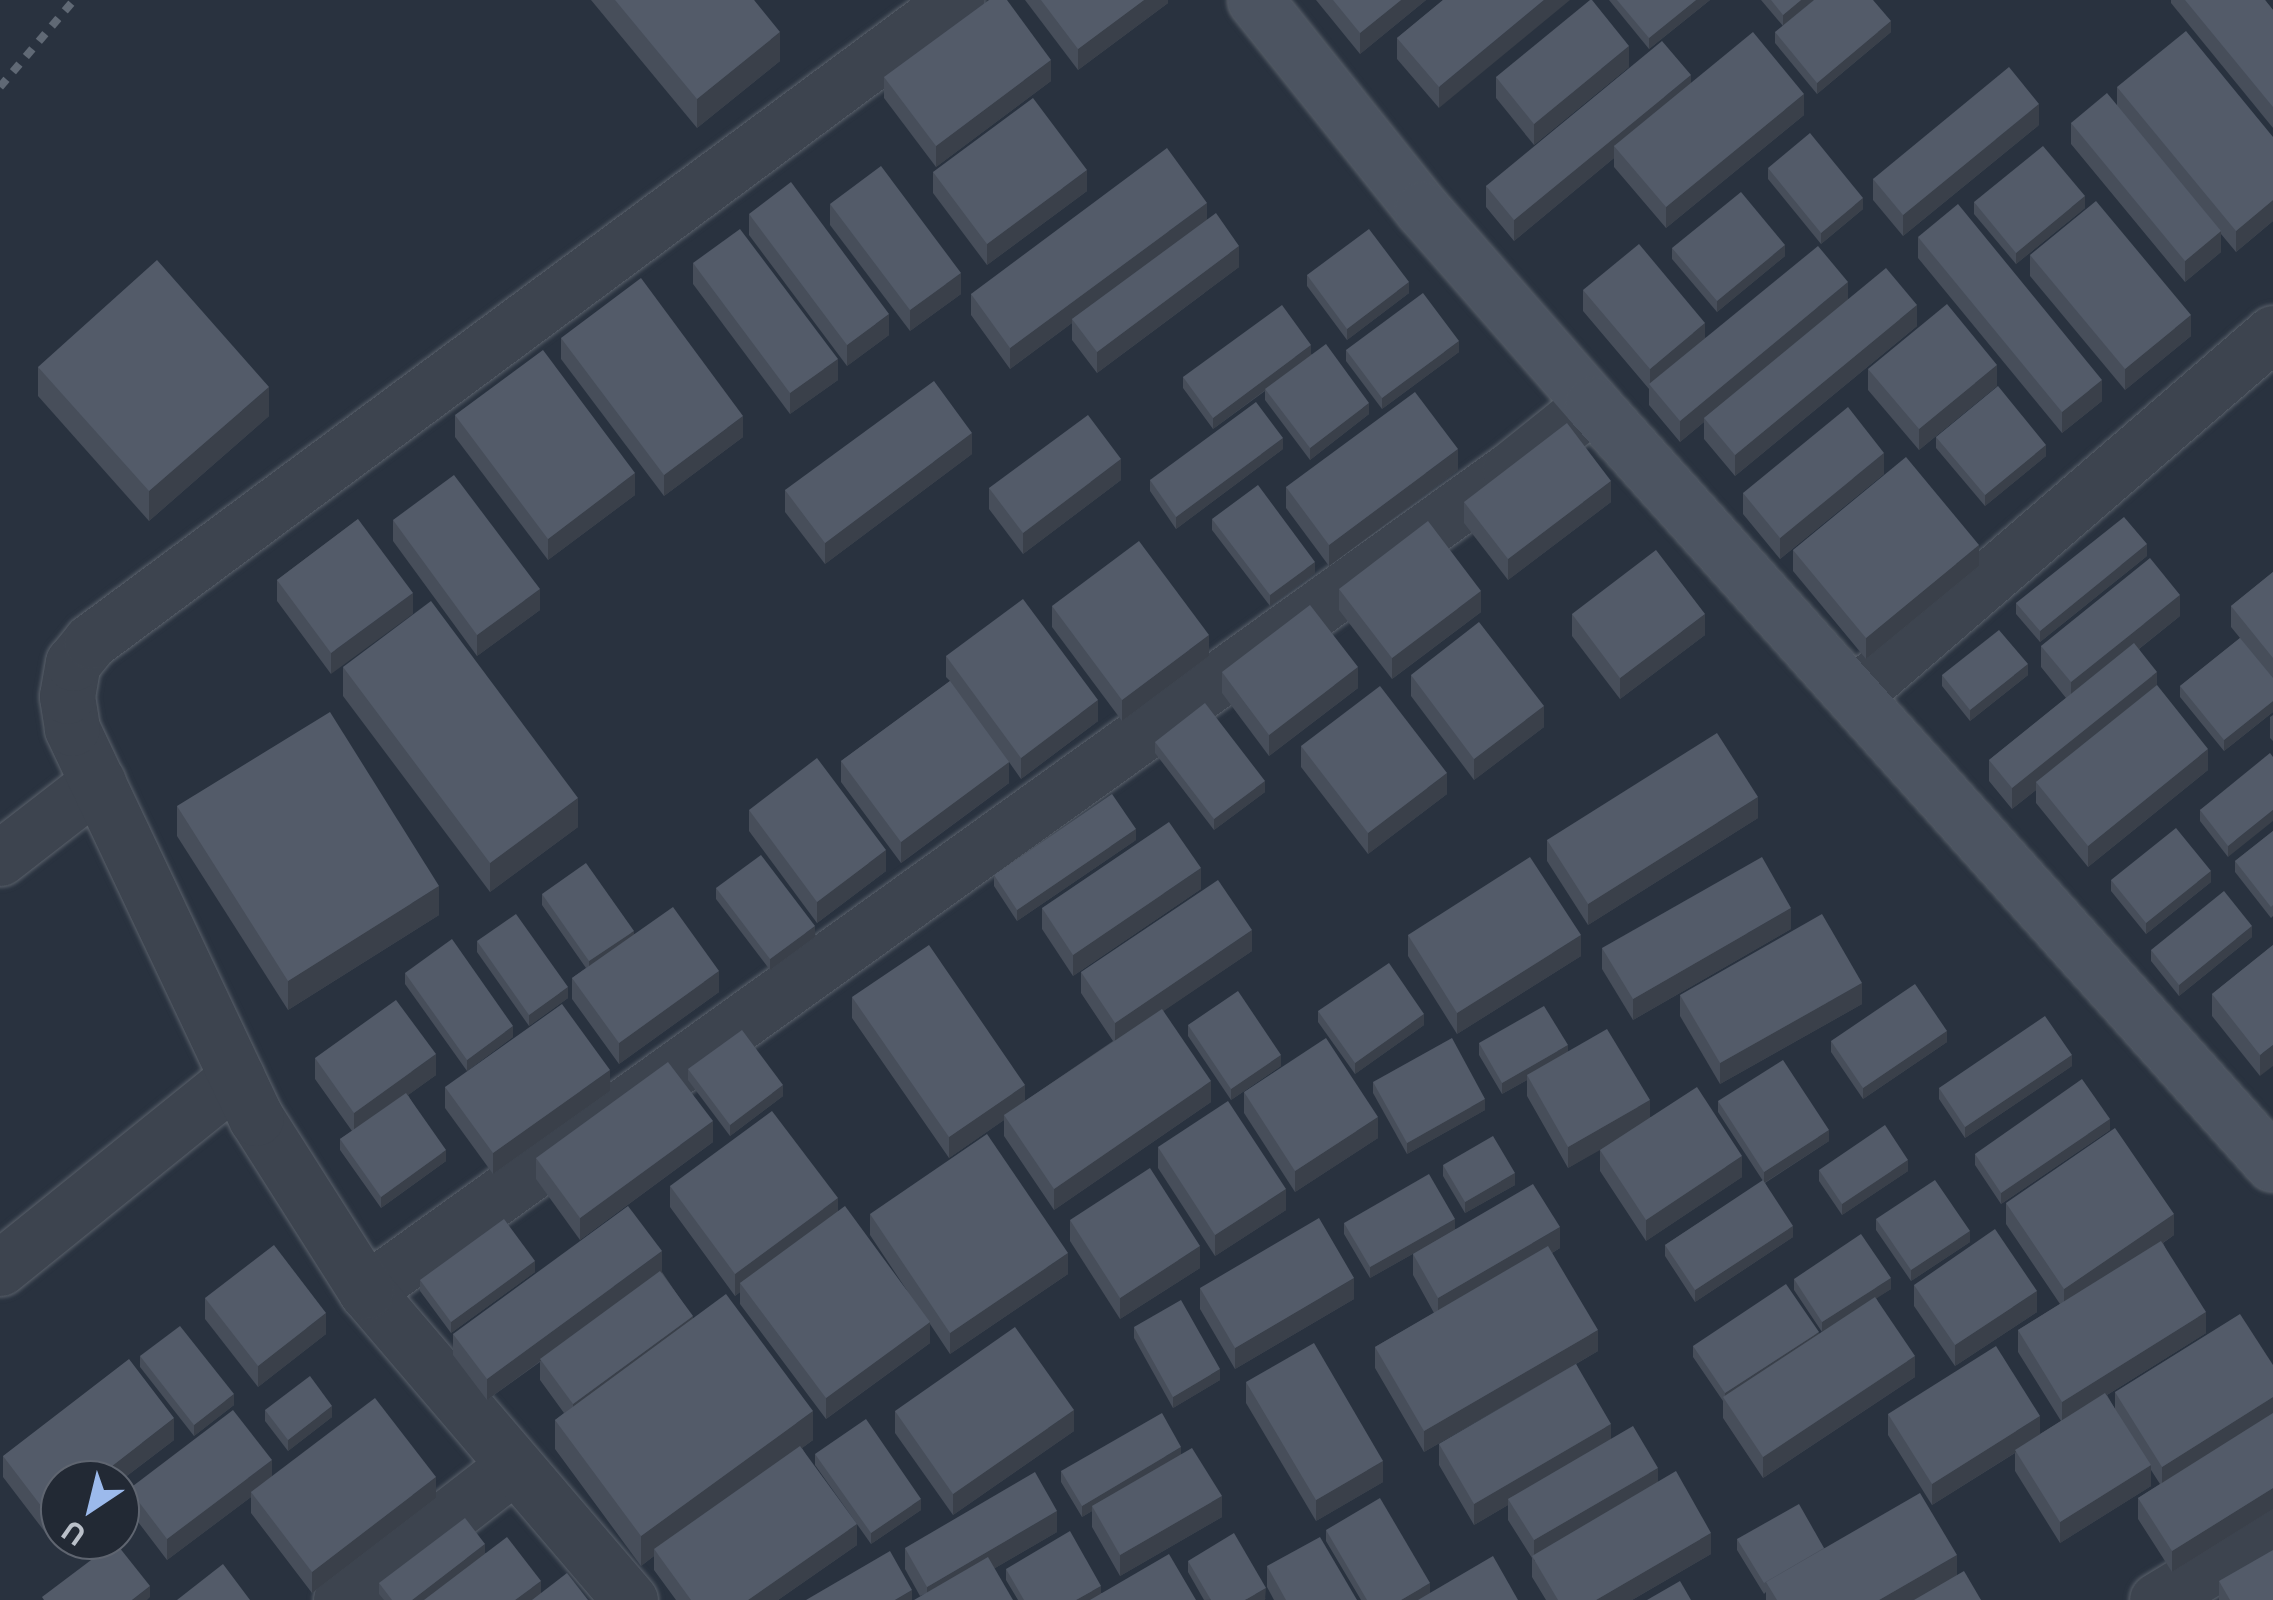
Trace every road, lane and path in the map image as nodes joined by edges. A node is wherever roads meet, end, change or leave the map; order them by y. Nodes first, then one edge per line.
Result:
1 (956, 0) edge
2 (1255, 0) edge
3 (2273, 333) edge
4 (1592, 404) junction
5 (1855, 694) junction
6 (98, 782) junction
7 (0, 858) edge
8 (237, 1077) junction
9 (2273, 1164) edge
10 (0, 1268) edge
11 (366, 1291) junction
12 (514, 1466) junction
13 (2273, 1530) edge
14 (341, 1600) edge
15 (630, 1600) edge
16 (2157, 1600) edge

1 - 6 street
2 - 4 street
3 - 5 street
4 - 5 street
4 - 11 street
5 - 9 street
6 - 7 street
6 - 8 street
8 - 10 street
8 - 11 street
11 - 12 street
12 - 14 street
12 - 15 street
13 - 16 street

